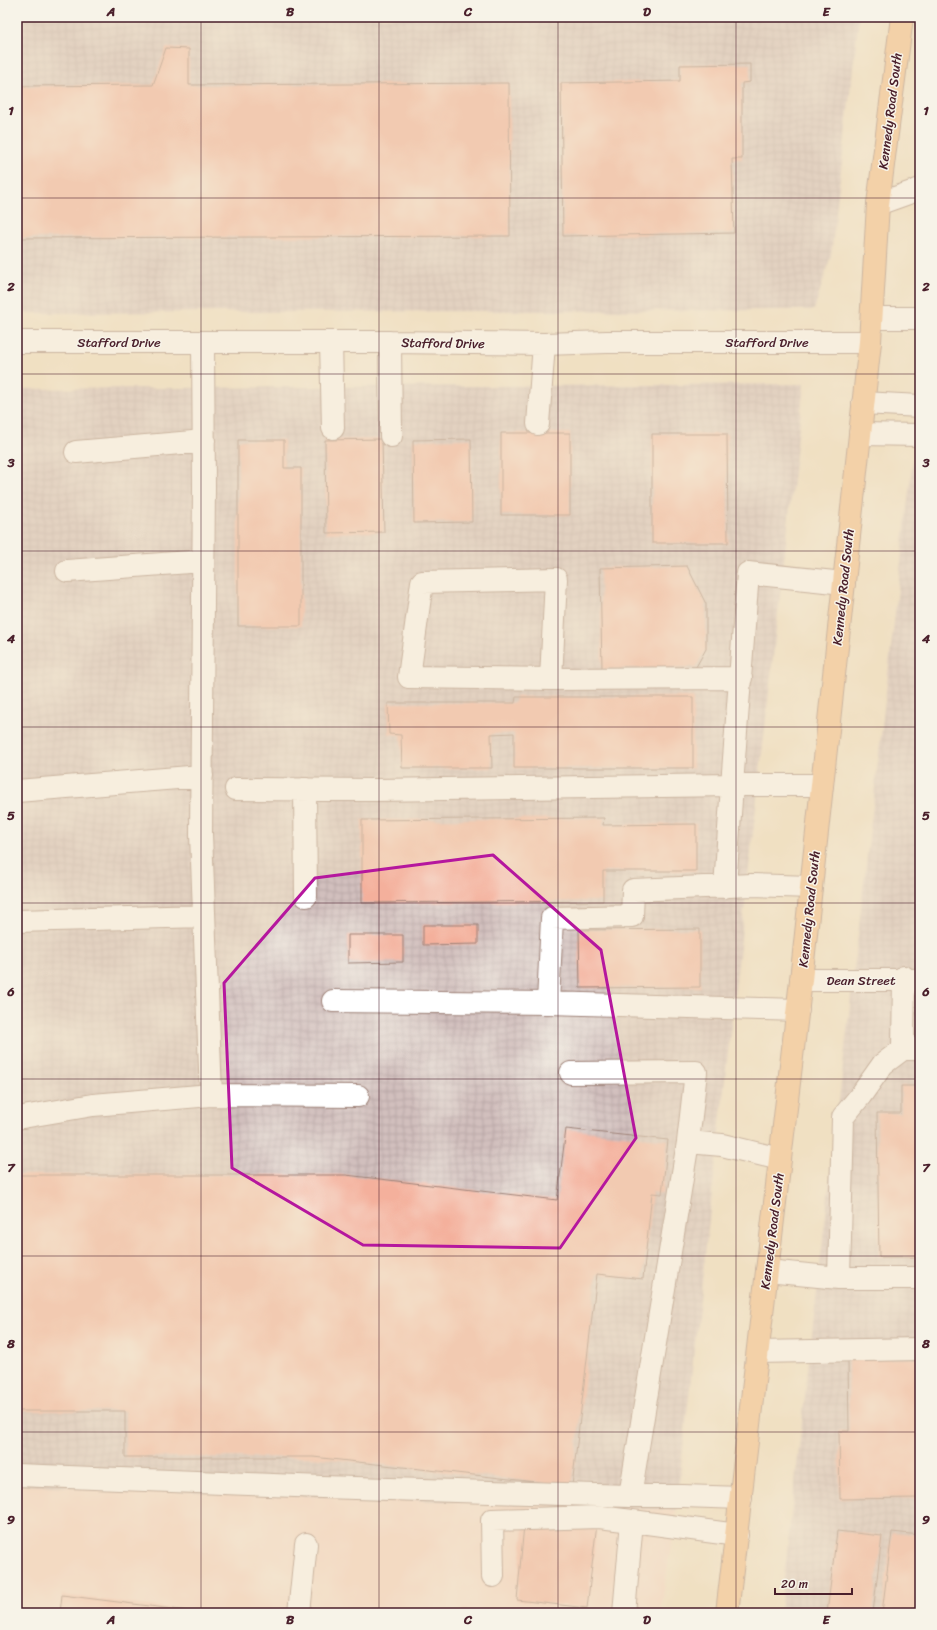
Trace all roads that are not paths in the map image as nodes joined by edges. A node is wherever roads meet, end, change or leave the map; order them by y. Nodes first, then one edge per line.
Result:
1 (902, 17) edge
2 (920, 189) edge
3 (878, 204) junction
4 (872, 318) junction
5 (920, 318) edge
6 (17, 342) edge
7 (203, 342) junction
8 (330, 342) junction
9 (390, 342) junction
10 (870, 342) junction
11 (544, 344) junction
12 (863, 403) junction
13 (920, 406) edge
14 (538, 424) dead end
15 (333, 428) dead end
16 (860, 434) junction
17 (920, 435) edge
18 (391, 436) dead end
19 (204, 441) junction
20 (76, 452) dead end
21 (203, 561) junction
22 (67, 571) dead end
23 (844, 583) junction
24 (741, 678) junction
25 (551, 679) junction
26 (202, 776) junction
27 (732, 785) junction
28 (822, 785) junction
29 (236, 789) dead end
30 (305, 789) junction
31 (17, 791) edge
32 (725, 887) junction
33 (811, 887) junction
34 (306, 896) dead end
35 (204, 916) junction
36 (17, 921) edge
37 (909, 979) edge
38 (801, 980) junction
39 (333, 1001) dead end
40 (548, 1003) junction
41 (798, 1010) junction
42 (911, 1049) edge
43 (571, 1073) dead end
44 (211, 1095) junction
45 (358, 1096) dead end
46 (17, 1118) edge
47 (688, 1142) junction
48 (780, 1160) junction
49 (767, 1271) junction
50 (839, 1278) junction
51 (920, 1278) edge
52 (920, 1349) edge
53 (758, 1352) junction
54 (17, 1476) edge
55 (630, 1496) junction
56 (741, 1498) junction
57 (632, 1521) junction
58 (736, 1535) junction
59 (306, 1544) dead end
60 (493, 1576) dead end
61 (299, 1613) edge
62 (624, 1613) edge
63 (727, 1613) edge

1 - 3 main road, Kennedy Road South
2 - 3 street
3 - 4 main road, Kennedy Road South
4 - 5 street
4 - 10 main road, Kennedy Road South
6 - 7 street, Stafford Drive
7 - 8 street, Stafford Drive
7 - 19 street
8 - 9 street, Stafford Drive
8 - 15 street
9 - 11 street, Stafford Drive
9 - 18 street
10 - 11 street, Stafford Drive
10 - 12 main road, Kennedy Road South
11 - 14 street
12 - 13 street
12 - 16 main road, Kennedy Road South
16 - 17 street
16 - 23 main road, Kennedy Road South
19 - 20 street
19 - 21 street
21 - 22 street
21 - 26 street
23 - 24 street
23 - 28 main road, Kennedy Road South
24 - 25 street
24 - 27 street
25 - 25 street
26 - 31 street
26 - 35 street
27 - 28 street
27 - 30 street
27 - 32 street
28 - 33 main road, Kennedy Road South
29 - 30 street
30 - 34 street
32 - 33 street
32 - 40 street
33 - 38 main road, Kennedy Road South
35 - 36 street
35 - 44 street
37 - 38 street, Dean Street
37 - 42 street
38 - 41 main road, Kennedy Road South
39 - 40 street
40 - 41 street
41 - 48 main road, Kennedy Road South
42 - 50 street
43 - 47 street
44 - 45 street
44 - 46 street
47 - 48 street
47 - 55 street
48 - 49 main road, Kennedy Road South
49 - 50 street
49 - 53 main road, Kennedy Road South
50 - 51 street
52 - 53 street
53 - 56 main road, Kennedy Road South
54 - 55 street
55 - 56 street
56 - 58 main road, Kennedy Road South
57 - 58 street
57 - 60 street
57 - 62 street
58 - 63 main road, Kennedy Road South
59 - 61 street

